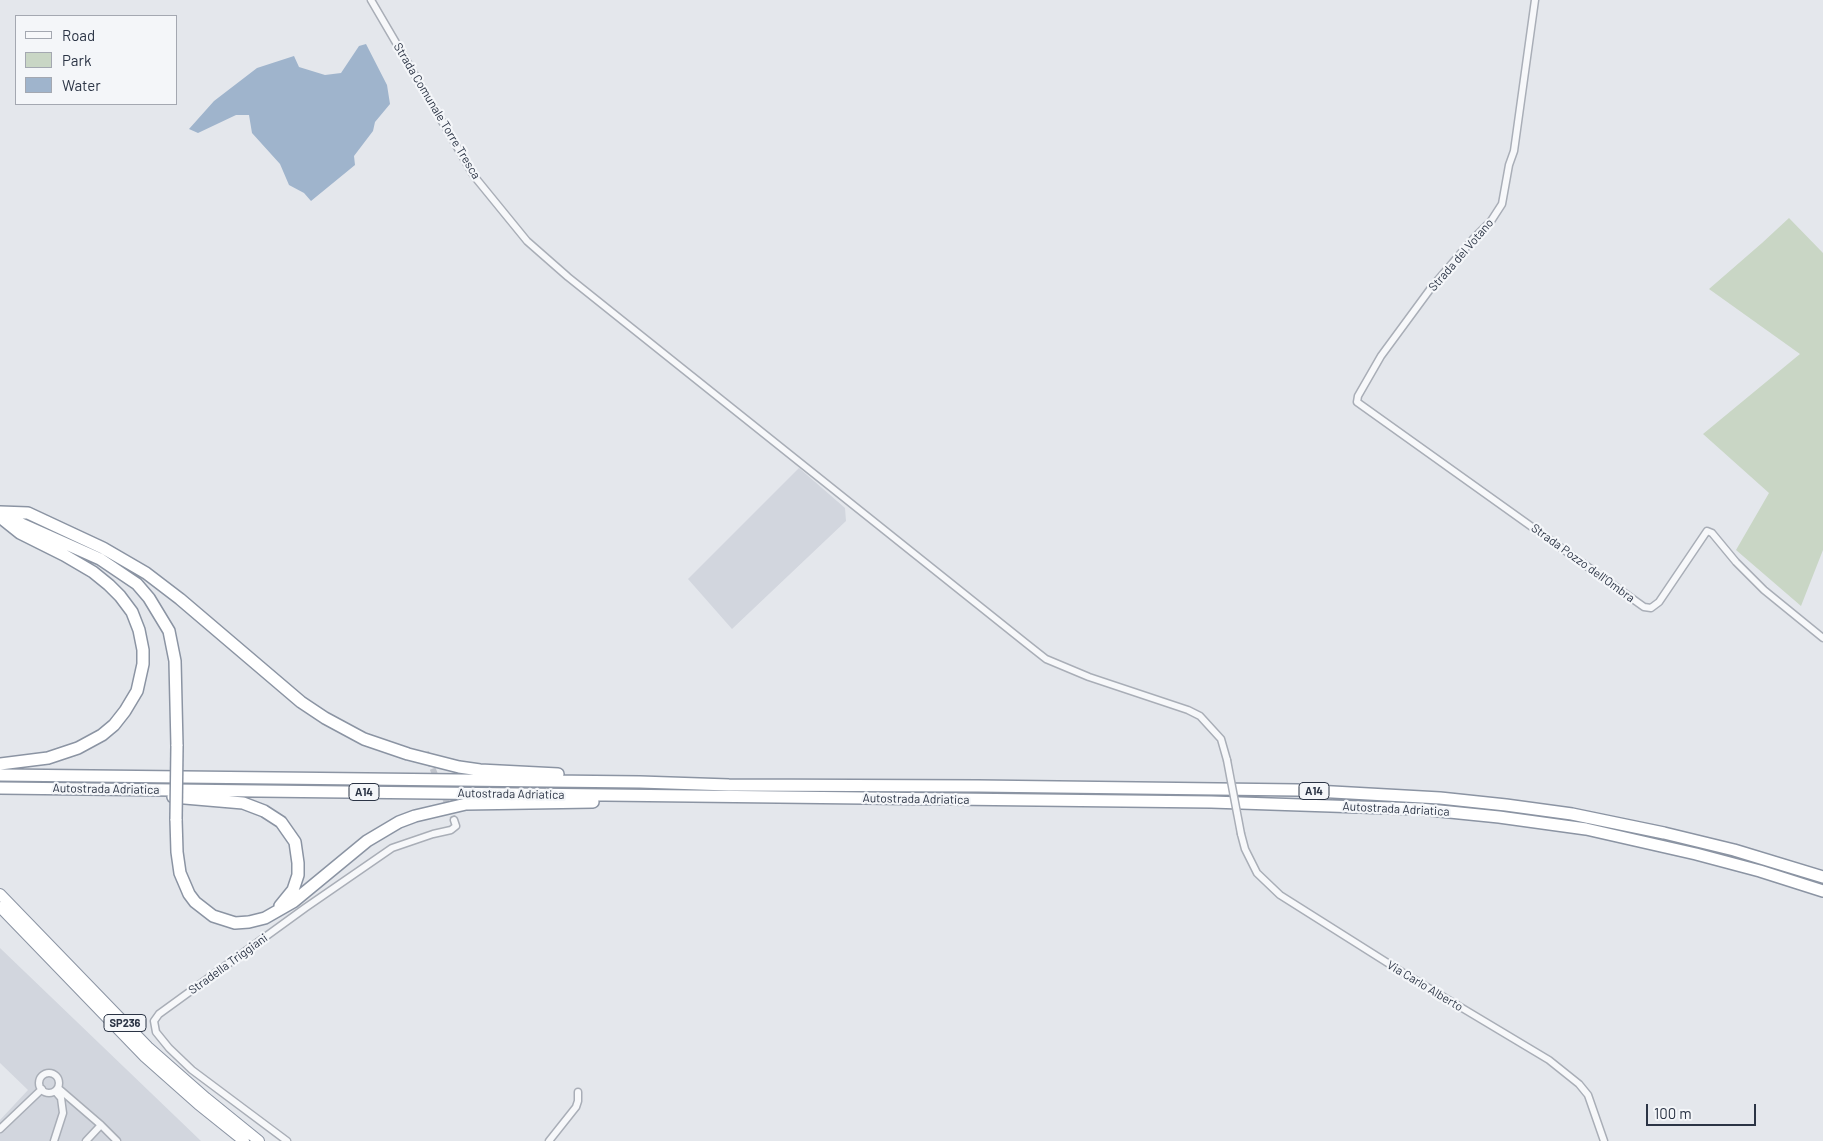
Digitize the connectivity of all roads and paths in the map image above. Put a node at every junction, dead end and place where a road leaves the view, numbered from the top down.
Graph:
1 (371, 0) edge
2 (1535, 0) edge
3 (1357, 402) joint
4 (0, 515) edge
5 (1823, 638) edge
6 (1227, 760) joint
7 (0, 764) edge
8 (0, 775) edge
9 (640, 782) junction
10 (0, 788) edge
11 (57, 788) junction
12 (728, 797) junction
13 (454, 820) dead end
14 (1823, 877) edge
15 (1823, 891) edge
16 (0, 894) edge
17 (0, 907) edge
18 (265, 918) junction
19 (42, 1089) junction
20 (57, 1089) junction
21 (578, 1092) dead end
22 (101, 1126) junction
23 (0, 1129) edge
24 (54, 1141) edge
25 (86, 1141) edge
26 (117, 1141) edge
27 (244, 1141) edge
28 (259, 1141) edge
29 (287, 1141) edge
30 (549, 1141) edge
31 (1604, 1141) edge

1 - 6 street, Strada Comunale Torre Tresca
2 - 3 street, Strada del Votano
3 - 5 street, Strada Pozzo dell'Ombra
4 - 7 highway
4 - 9 highway, A14
4 - 18 highway, A14, bridge
6 - 31 street, Via Carlo Alberto, bridge
8 - 9 highway, Autostrada Adriatica / A14
9 - 14 highway, Autostrada Adriatica / A14
10 - 11 highway, Autostrada Adriatica / A14
11 - 12 highway, Autostrada Adriatica / A14
11 - 18 highway, A14
12 - 15 highway, Autostrada Adriatica / A14
12 - 18 highway, A14
13 - 29 street, Stradella Triggiani
16 - 28 highway, SP236
17 - 27 highway, SP236
19 - 20 street
19 - 20 street
19 - 23 street
20 - 22 street
20 - 24 street
21 - 30 street
22 - 25 street
22 - 26 street

